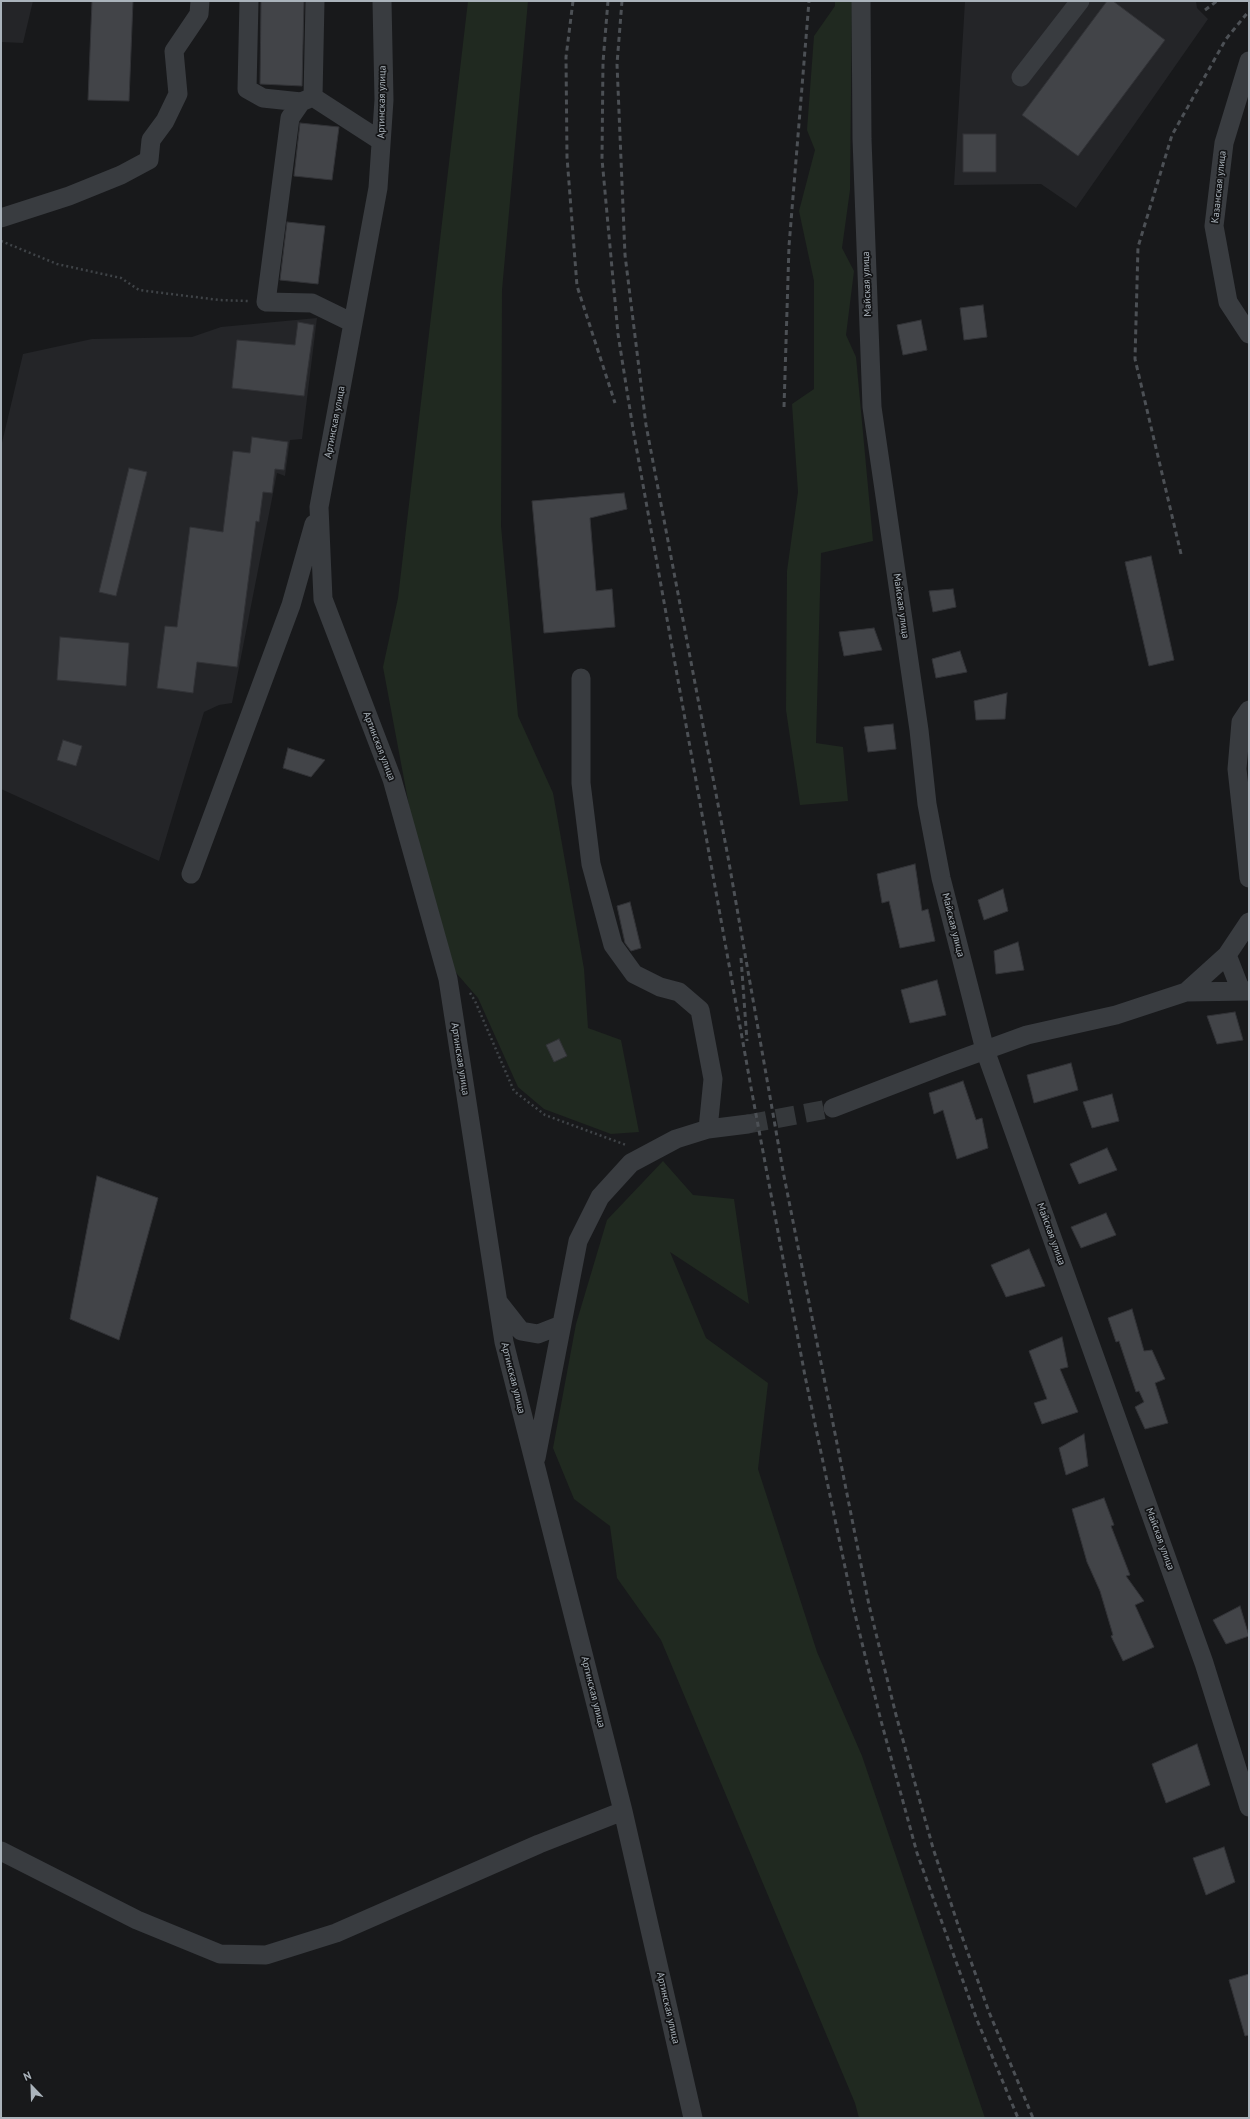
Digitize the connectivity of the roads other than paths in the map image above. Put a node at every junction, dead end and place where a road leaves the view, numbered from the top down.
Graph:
1 (200, 1) edge
2 (249, 1) edge
3 (315, 1) edge
4 (382, 1) edge
5 (861, 1) edge
6 (1080, 1) edge
7 (1249, 61) edge
8 (1022, 77) dead end
9 (307, 100) junction
10 (381, 141) junction
11 (1, 218) edge
12 (353, 323) junction
13 (1249, 334) edge
14 (318, 507) junction
15 (581, 678) dead end
16 (1249, 710) edge
17 (191, 874) dead end
18 (1249, 878) edge
19 (1249, 922) edge
20 (1228, 955) junction
21 (1245, 991) edge
22 (1186, 992) junction
23 (985, 1050) junction
24 (833, 1108) tunnel mouth
25 (748, 1124) tunnel mouth
26 (708, 1129) junction
27 (498, 1302) junction
28 (561, 1325) junction
29 (535, 1463) junction
30 (1249, 1807) edge
31 (624, 1811) junction
32 (1, 1851) edge
33 (693, 2118) edge

1 - 11 street
2 - 9 street
3 - 9 street
4 - 10 street, Артинская улица
5 - 23 street, Майская улица
6 - 8 street
7 - 13 street, Казанская улица
9 - 10 street
9 - 12 street
10 - 12 street, Артинская улица
12 - 14 street, Артинская улица
14 - 17 street
14 - 27 street, Артинская улица
15 - 26 street
16 - 18 street
19 - 20 street
20 - 21 street
20 - 22 street
21 - 22 street
22 - 23 street
23 - 24 street
23 - 30 street, Майская улица
25 - 26 street
26 - 28 street
27 - 28 street
27 - 29 street, Артинская улица
28 - 29 street
29 - 31 street, Артинская улица
31 - 32 street
31 - 33 street, Артинская улица

